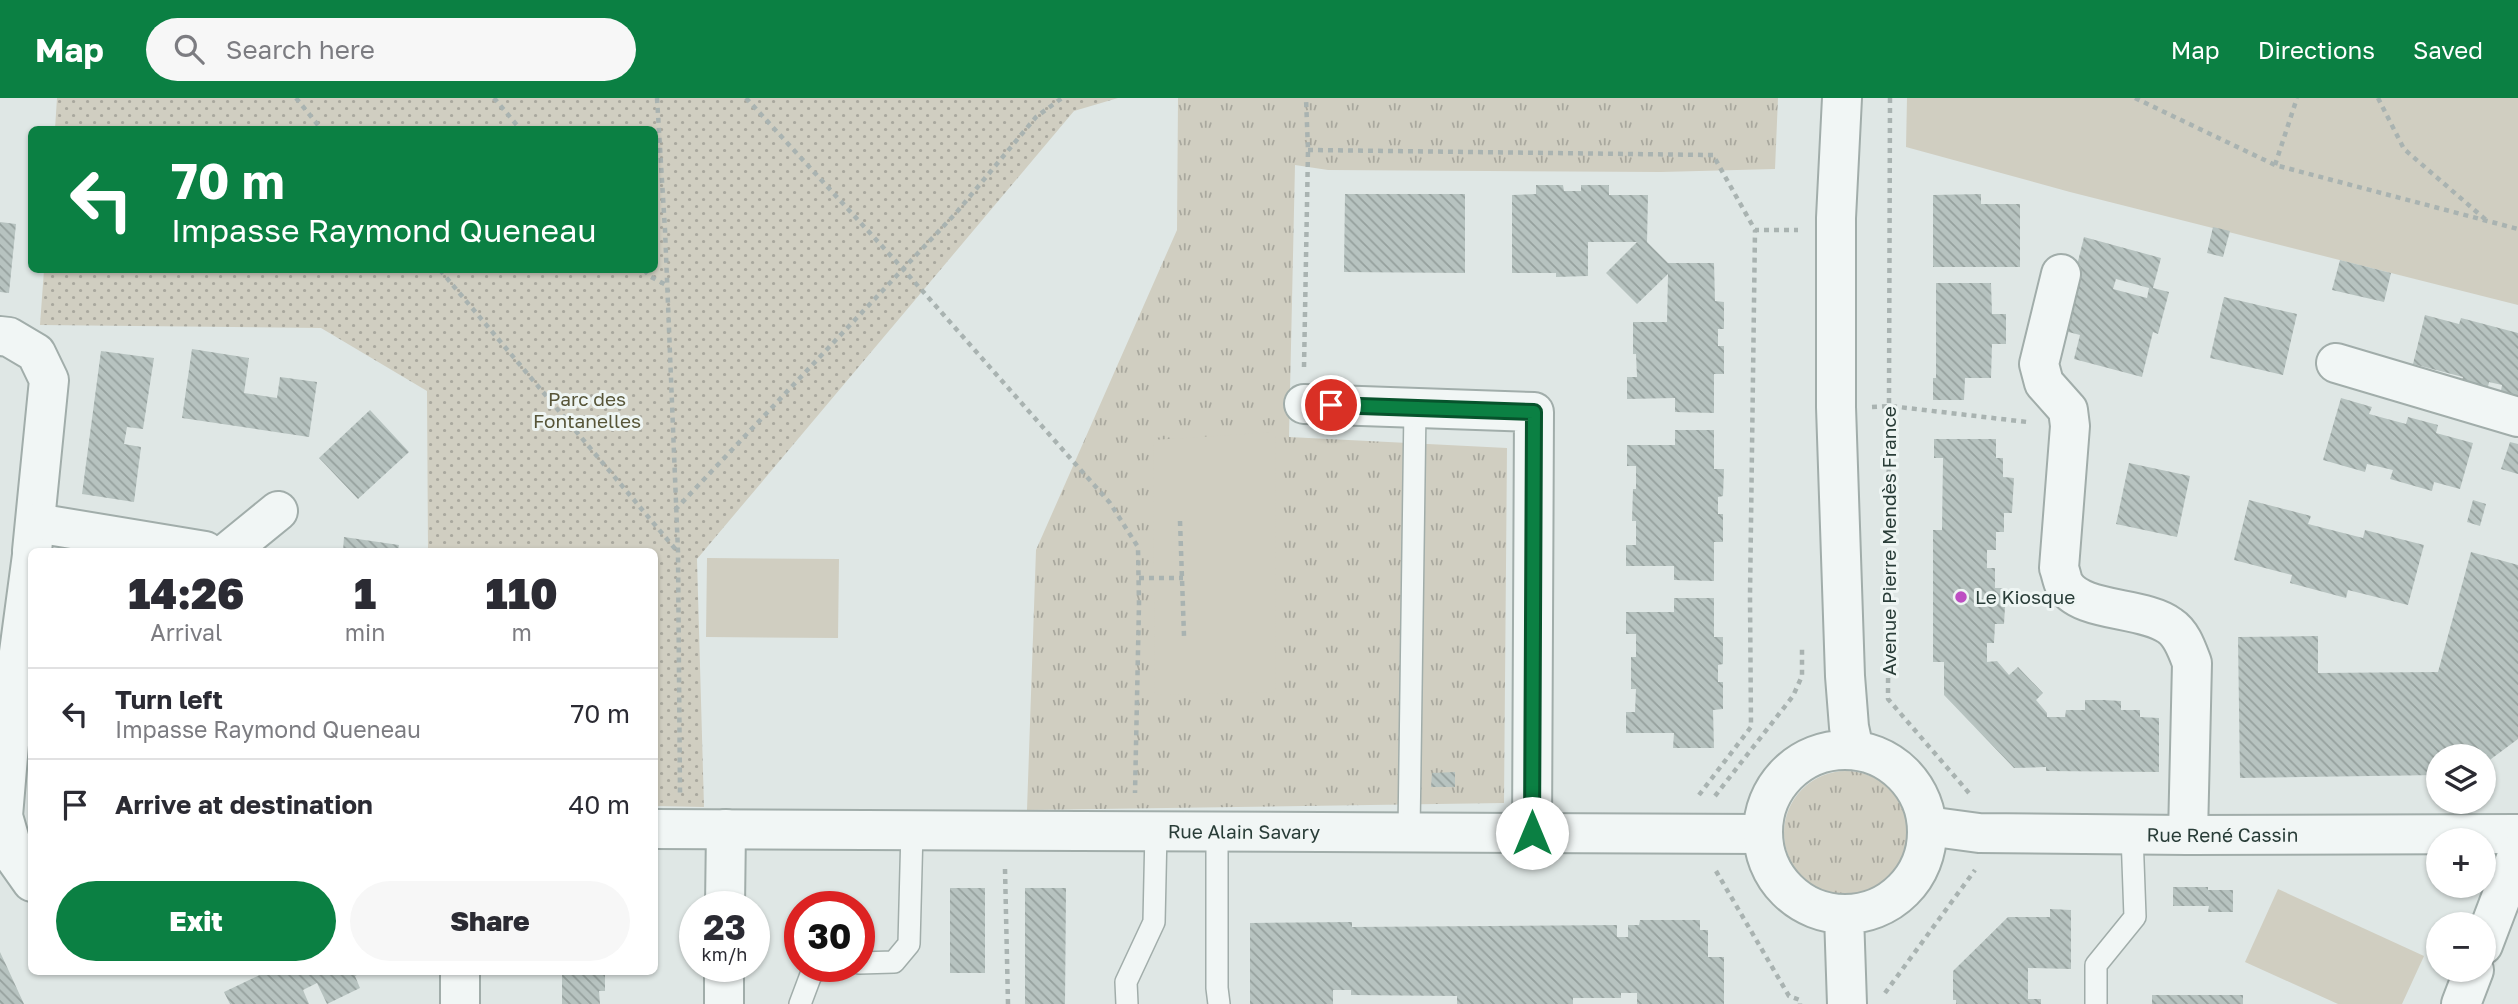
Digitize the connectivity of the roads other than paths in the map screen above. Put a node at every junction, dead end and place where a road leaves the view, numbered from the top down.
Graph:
1 (1842, 98) edge
2 (2061, 274) dead end
3 (0, 336) edge
4 (2336, 363) dead end
5 (1304, 404) road end
6 (1415, 408) junction
7 (2518, 417) edge
8 (278, 511) dead end
9 (33, 543) edge
10 (140, 548) edge
11 (233, 548) edge
12 (28, 580) edge
13 (1854, 750) junction
14 (1927, 826) junction
15 (726, 828) junction
16 (669, 829) edge
17 (912, 830) junction
18 (1145, 831) junction
19 (1217, 831) junction
20 (1409, 832) junction
21 (1532, 833) junction
22 (1762, 834) junction
23 (2132, 834) junction
24 (2518, 834) edge
25 (2188, 835) junction
26 (2518, 853) edge
27 (28, 877) edge
28 (725, 891) edge
29 (2496, 912) edge
30 (1844, 915) junction
31 (875, 963) edge
32 (460, 975) edge
33 (724, 982) edge
34 (808, 982) edge
35 (2469, 982) edge
36 (1864, 1003) edge
37 (460, 1004) edge
38 (724, 1004) edge
39 (800, 1004) edge
40 (1127, 1004) edge
41 (1219, 1004) edge
42 (2096, 1004) edge
43 (2461, 1004) edge

1 - 13 street
2 - 25 street
3 - 9 street
4 - 7 street
5 - 6 street
6 - 20 lane
6 - 21 street
8 - 11 street
9 - 10 street
12 - 27 street
13 - 14 street
13 - 22 street
14 - 23 street, Rue René Cassin
14 - 30 street
15 - 16 street, Rue Alain Savary
15 - 17 street, Rue Alain Savary
15 - 28 street
17 - 18 street, Rue Alain Savary
17 - 31 lane
18 - 19 street, Rue Alain Savary
18 - 40 lane
19 - 20 street, Rue Alain Savary
19 - 41 lane
20 - 21 street, Rue Alain Savary
21 - 22 street, Rue Alain Savary
22 - 30 street
23 - 25 street, Rue René Cassin
23 - 42 lane
24 - 25 street, Rue René Cassin
26 - 29 street
30 - 36 street
32 - 37 street
33 - 38 street
34 - 39 lane
35 - 43 street

